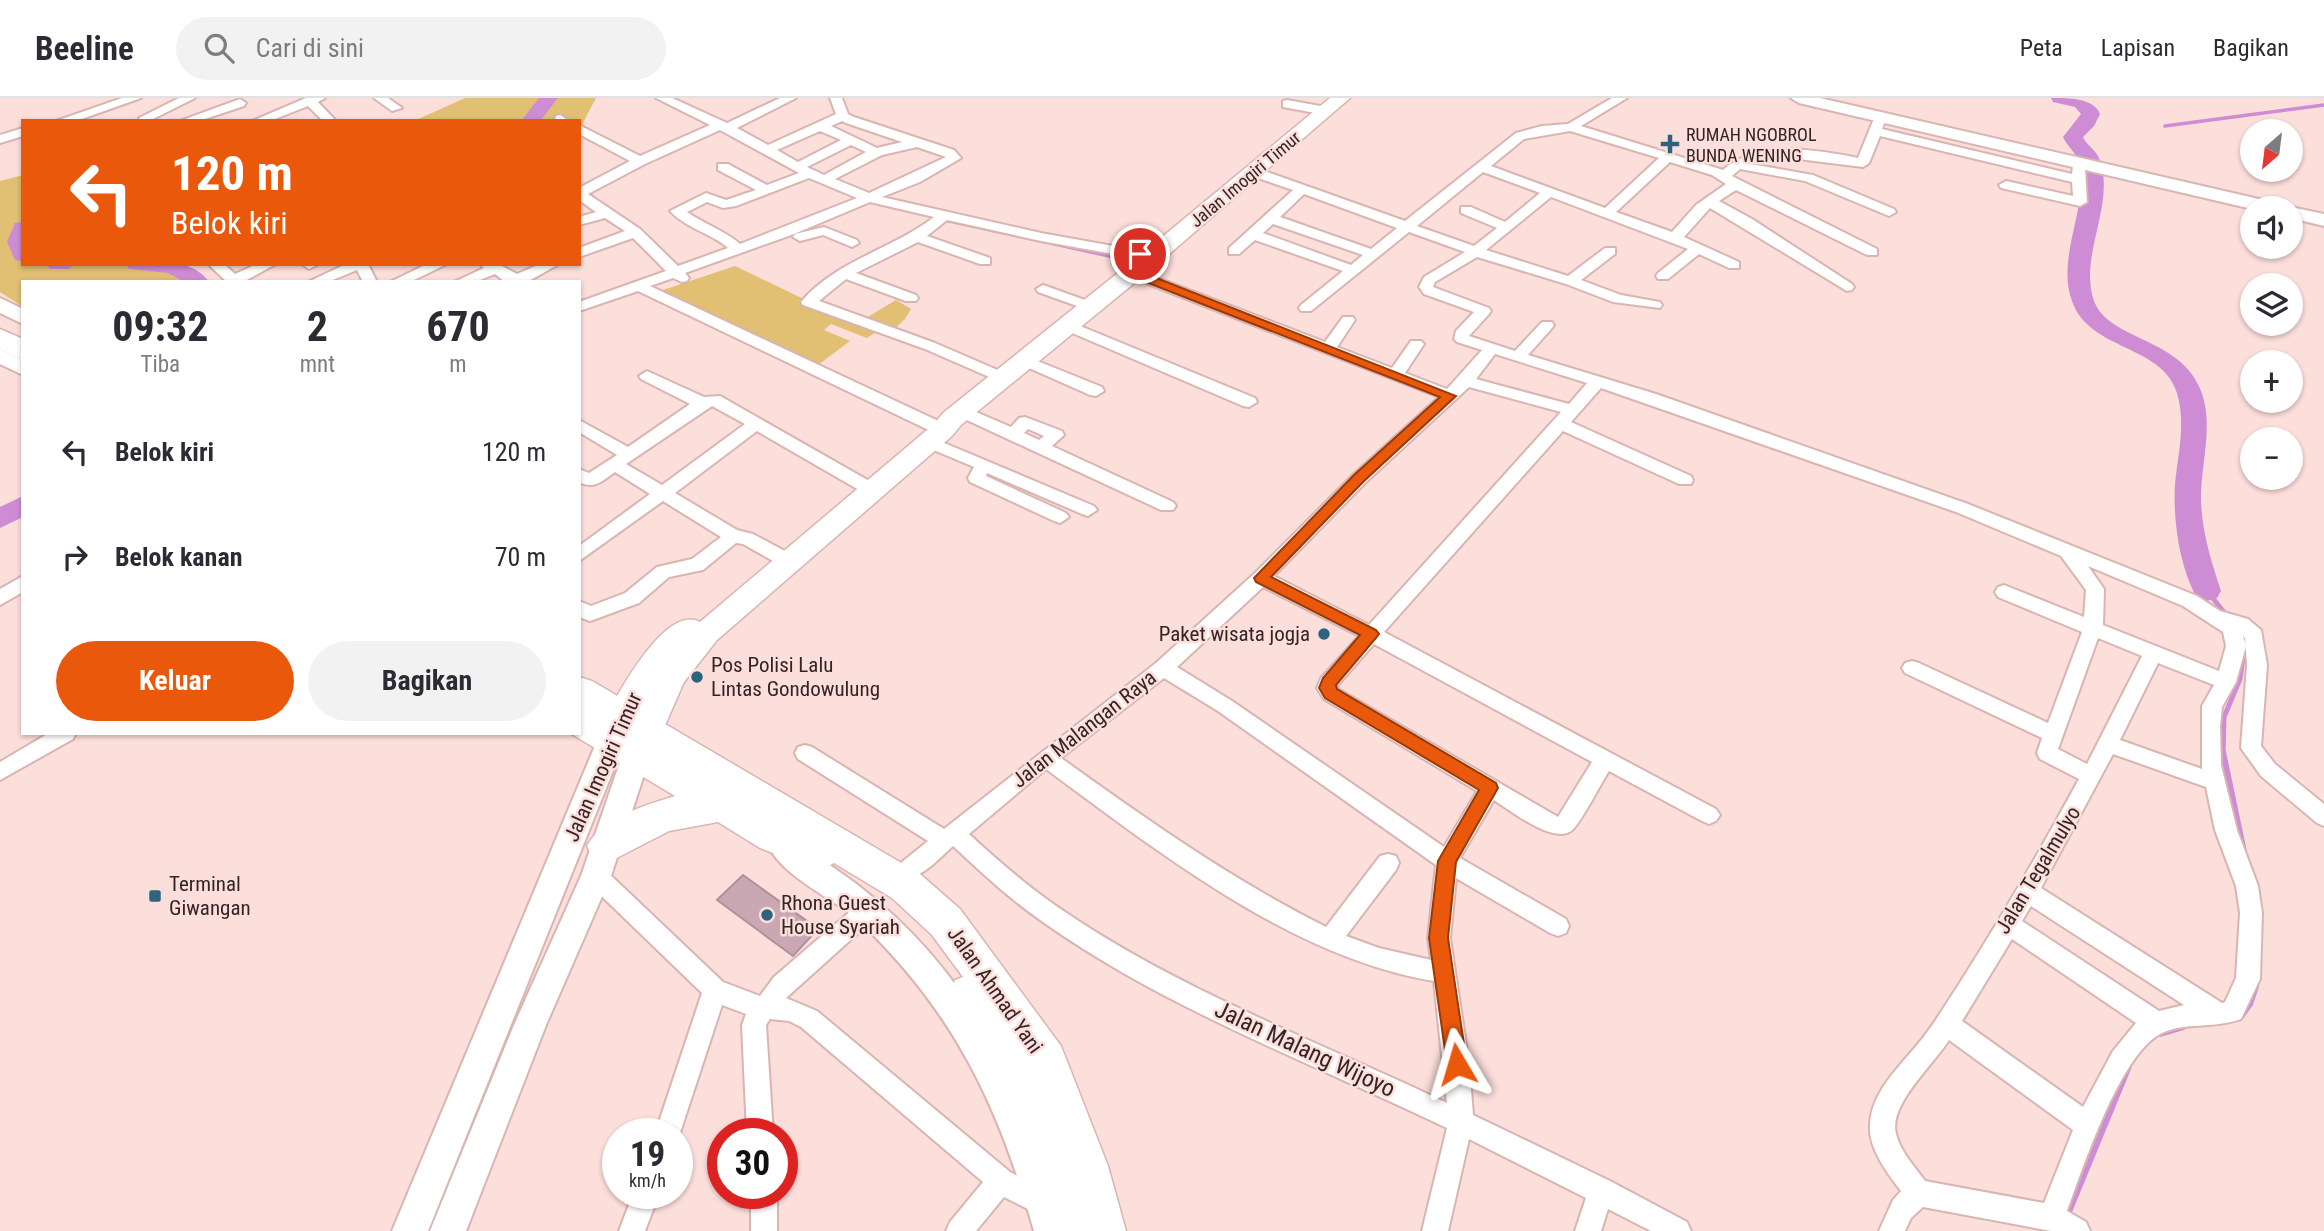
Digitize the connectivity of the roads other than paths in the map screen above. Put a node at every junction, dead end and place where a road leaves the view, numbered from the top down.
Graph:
1 (192, 98) edge
2 (380, 98) edge
3 (662, 98) edge
4 (689, 98) edge
5 (790, 98) edge
6 (836, 98) edge
7 (1621, 98) edge
8 (1798, 98) edge
9 (129, 100) edge
10 (234, 100) edge
11 (315, 100) edge
12 (677, 104) junction
13 (1287, 104) dead end
14 (1334, 104) edge
15 (396, 108) dead end
16 (210, 113) junction
17 (843, 116) junction
18 (68, 119) edge
19 (147, 119) edge
20 (192, 119) edge
21 (256, 119) edge
22 (263, 119) edge
23 (329, 119) edge
24 (1878, 124) junction
25 (820, 125) junction
26 (723, 127) junction
27 (1571, 127) junction
28 (581, 130) edge
29 (21, 133) edge
30 (0, 139) edge
31 (850, 141) junction
32 (921, 143) junction
33 (767, 150) junction
34 (874, 152) junction
35 (1668, 157) junction
36 (640, 161) junction
37 (1737, 165) junction
38 (723, 167) dead end
39 (1482, 167) junction
40 (803, 170) junction
41 (2078, 170) junction
42 (1254, 172) junction
43 (825, 180) junction
44 (1730, 180) junction
45 (2006, 185) dead end
46 (764, 189) junction
47 (1301, 189) junction
48 (1549, 192) junction
49 (581, 193) edge
50 (581, 195) edge
51 (867, 198) junction
52 (2240, 201) edge
53 (1710, 202) junction
54 (1466, 210) dead end
55 (1608, 212) junction
56 (1889, 212) dead end
57 (606, 213) junction
58 (944, 216) junction
59 (2303, 216) edge
60 (1269, 218) junction
61 (581, 220) edge
62 (2324, 220) edge
63 (1410, 226) junction
64 (1508, 228) junction
65 (635, 232) junction
66 (795, 233) junction
67 (1252, 234) junction
68 (917, 237) junction
69 (1675, 238) junction
70 (852, 243) dead end
71 (1698, 248) junction
72 (1234, 251) dead end
73 (1477, 251) junction
74 (1610, 251) dead end
75 (581, 252) edge
76 (1872, 252) dead end
77 (738, 253) junction
78 (1375, 255) junction
79 (985, 261) dead end
80 (1734, 265) dead end
81 (217, 266) edge
82 (265, 266) edge
83 (355, 266) edge
84 (436, 266) edge
85 (548, 266) edge
86 (1141, 266) junction
87 (491, 267) edge
88 (1355, 271) junction
89 (844, 273) junction
90 (680, 275) junction
91 (1663, 276) dead end
92 (233, 280) edge
93 (236, 280) edge
94 (318, 280) edge
95 (405, 280) edge
96 (465, 280) edge
97 (514, 280) edge
98 (518, 280) edge
99 (1571, 281) junction
100 (1847, 286) dead end
101 (644, 288) junction
102 (1042, 289) dead end
103 (911, 298) dead end
104 (0, 304) edge
105 (1655, 304) dead end
106 (581, 306) edge
107 (1091, 307) junction
108 (1306, 309) dead end
109 (581, 313) edge
110 (21, 317) edge
111 (0, 319) edge
112 (1348, 320) dead end
113 (1547, 325) dead end
114 (1068, 326) junction
115 (21, 331) edge
116 (0, 337) edge
117 (1416, 344) dead end
118 (1492, 348) junction
119 (1328, 349) junction
120 (21, 351) edge
121 (0, 355) edge
122 (1520, 356) junction
123 (1025, 361) junction
124 (21, 368) edge
125 (646, 376) dead end
126 (1395, 376) junction
127 (1003, 378) junction
128 (1466, 381) junction
129 (1598, 381) junction
130 (1096, 391) dead end
131 (1450, 396) junction
132 (1249, 402) dead end
133 (702, 403) junction
134 (1566, 416) junction
135 (756, 424) junction
136 (945, 426) junction
137 (581, 427) edge
138 (621, 459) junction
139 (984, 465) junction
140 (1685, 480) dead end
141 (583, 481) edge
142 (867, 487) junction
143 (661, 495) junction
144 (1167, 506) dead end
145 (1088, 510) dead end
146 (1060, 517) dead end
147 (733, 536) junction
148 (2067, 553) junction
149 (581, 554) edge
150 (782, 557) junction
151 (1261, 578) junction
152 (21, 584) edge
153 (2004, 592) dead end
154 (0, 598) edge
155 (581, 609) edge
156 (2226, 620) junction
157 (2093, 627) junction
158 (1371, 634) junction
159 (2153, 653) junction
160 (1163, 668) junction
161 (1912, 668) dead end
162 (2226, 682) junction
163 (581, 693) edge
164 (581, 722) edge
165 (63, 735) edge
166 (2054, 735) junction
167 (628, 736) junction
168 (2109, 744) junction
169 (806, 753) dead end
170 (1046, 758) junction
171 (1604, 761) junction
172 (0, 772) edge
173 (2092, 776) junction
174 (2215, 782) junction
175 (1490, 788) junction
176 (723, 792) junction
177 (1709, 815) dead end
178 (2324, 817) edge
179 (774, 836) junction
180 (949, 837) junction
181 (601, 861) junction
182 (1447, 861) junction
183 (1388, 863) dead end
184 (910, 869) junction
185 (2026, 891) junction
186 (868, 910) junction
187 (2007, 923) junction
188 (1558, 926) dead end
189 (1329, 941) junction
190 (1442, 972) junction
191 (715, 990) junction
192 (764, 1007) junction
193 (2220, 1015) junction
194 (2156, 1023) junction
195 (1946, 1024) junction
196 (673, 1118) edge
197 (759, 1118) edge
198 (1461, 1122) junction
199 (2088, 1125) junction
200 (1001, 1181) junction
201 (1601, 1189) junction
202 (1918, 1193) junction
203 (640, 1209) edge
204 (764, 1209) edge
205 (1055, 1222) edge
206 (2066, 1225) edge
207 (454, 1227) edge
208 (410, 1231) edge
209 (632, 1231) edge
210 (764, 1231) edge
211 (959, 1231) edge
212 (1102, 1231) edge
213 (1122, 1231) edge
214 (1435, 1231) edge
215 (1588, 1231) edge
216 (1678, 1231) edge
217 (1892, 1231) edge

1 - 16 street
1 - 19 street
2 - 15 street
3 - 12 street
4 - 12 street
5 - 26 street
6 - 17 street
7 - 27 street
8 - 24 street
9 - 18 street
9 - 19 street
10 - 16 street
10 - 21 street
11 - 22 street
11 - 23 street
12 - 26 street
13 - 14 street
14 - 42 main road, Jalan Imogiri Timur
16 - 20 street
17 - 25 street
17 - 32 street
24 - 37 street
24 - 41 street
25 - 31 street
25 - 33 street
26 - 33 street
26 - 36 street
27 - 35 street
27 - 39 street
28 - 36 street
29 - 30 street
31 - 34 street
31 - 40 street
32 - 34 street
32 - 51 street
33 - 40 street
34 - 43 street
35 - 44 street
35 - 55 street
36 - 49 street
37 - 44 street
37 - 56 street
38 - 46 street
39 - 48 street
39 - 63 street
40 - 43 street
40 - 46 street
41 - 45 street
41 - 52 street
42 - 47 street
42 - 86 main road, Jalan Imogiri Timur
43 - 51 street
44 - 53 street
44 - 76 street
46 - 77 street
47 - 60 street
47 - 63 street
48 - 55 street
48 - 64 street
50 - 57 street
51 - 58 street
51 - 66 street
53 - 69 street
53 - 100 street
54 - 64 street
55 - 69 street
57 - 61 street
57 - 65 street
58 - 68 street
58 - 86 street
59 - 62 street
60 - 67 street
60 - 78 street
63 - 73 street
63 - 78 street
64 - 73 street
65 - 75 street
65 - 90 street
66 - 70 street
66 - 77 street
67 - 72 street
67 - 88 street
68 - 79 street
68 - 89 street
69 - 71 street
71 - 80 street
71 - 91 street
73 - 99 street
73 - 118 street
74 - 99 street
77 - 90 street
78 - 88 street
81 - 92 street
82 - 93 street
83 - 94 street
84 - 95 street
85 - 98 street
86 - 107 main road, Jalan Imogiri Timur
86 - 119 street
87 - 96 street
87 - 97 street
88 - 108 street
89 - 103 street
89 - 127 street
90 - 101 street
99 - 105 street
101 - 106 street
101 - 109 street
101 - 136 street
102 - 107 street
104 - 110 street
107 - 114 main road, Jalan Imogiri Timur
111 - 115 highway
112 - 119 street
113 - 122 street
114 - 123 main road, Jalan Imogiri Timur
114 - 132 street
116 - 120 highway
117 - 126 street
118 - 122 street
118 - 128 street, Jalan Malangan Raya
119 - 126 street
121 - 124 street
122 - 129 street
123 - 127 main road, Jalan Imogiri Timur
123 - 130 street
125 - 133 street
126 - 131 street
127 - 136 main road, Jalan Imogiri Timur
128 - 131 street, Jalan Malangan Raya
128 - 134 street
129 - 134 street
129 - 148 street
131 - 151 street, Jalan Malangan Raya
133 - 135 street
133 - 138 street
134 - 140 street
134 - 158 street
135 - 142 street
135 - 143 street
136 - 139 street
136 - 142 main road, Jalan Imogiri Timur
136 - 144 street
137 - 138 street
138 - 141 street
138 - 143 street
139 - 145 street
139 - 146 street
142 - 150 main road, Jalan Imogiri Timur
143 - 147 street
143 - 149 street
147 - 150 street
147 - 155 street
148 - 156 street
148 - 157 street
150 - 167 main road, Jalan Imogiri Timur
151 - 158 street
151 - 160 street, Jalan Malangan Raya
152 - 154 street
153 - 157 street
156 - 162 street
156 - 178 street
157 - 159 street
157 - 166 street
158 - 171 street
158 - 175 street
159 - 162 street
159 - 168 street, Jalan Tegalmulyo
160 - 170 street, Jalan Malangan Raya
160 - 182 street
161 - 166 street
162 - 174 street
163 - 167 highway, Jalan Ahmad Yani
164 - 167 highway, Jalan Ahmad Yani
165 - 172 street
166 - 173 street
167 - 176 highway, Jalan Ahmad Yani
167 - 181 street, Jalan Imogiri Timur
167 - 208 street, Jalan Imogiri Timur
168 - 173 street, Jalan Tegalmulyo
168 - 174 street
169 - 180 street, Jalan Malang Wijoyo
170 - 180 street, Jalan Malangan Raya
170 - 189 street
171 - 175 street
171 - 177 street
173 - 185 street, Jalan Tegalmulyo
174 - 193 street
175 - 182 street
176 - 179 highway, Jalan Ahmad Yani
176 - 181 highway
176 - 184 street
176 - 212 highway, Jalan Ahmad Yani
179 - 186 street
179 - 205 highway, Jalan Ahmad Yani
180 - 184 street, Jalan Malangan Raya
180 - 198 street, Jalan Malang Wijoyo
181 - 191 street
181 - 207 street, Jalan Imogiri Timur
182 - 188 street
182 - 190 street
183 - 189 street
184 - 213 street
185 - 187 street, Jalan Tegalmulyo
185 - 193 street
186 - 192 street
186 - 205 street
187 - 194 street
187 - 195 street, Jalan Tegalmulyo
189 - 190 street
190 - 198 street
191 - 192 street
191 - 196 street
192 - 197 street
192 - 200 street
193 - 194 street
194 - 199 street
195 - 199 street
195 - 202 street, Jalan Tegalmulyo
198 - 201 street, Jalan Malang Wijoyo
198 - 214 street
199 - 206 street
200 - 205 street
200 - 211 street
201 - 215 street
201 - 216 street, Jalan Malang Wijoyo
202 - 206 street
202 - 217 street
203 - 209 street
204 - 210 street

